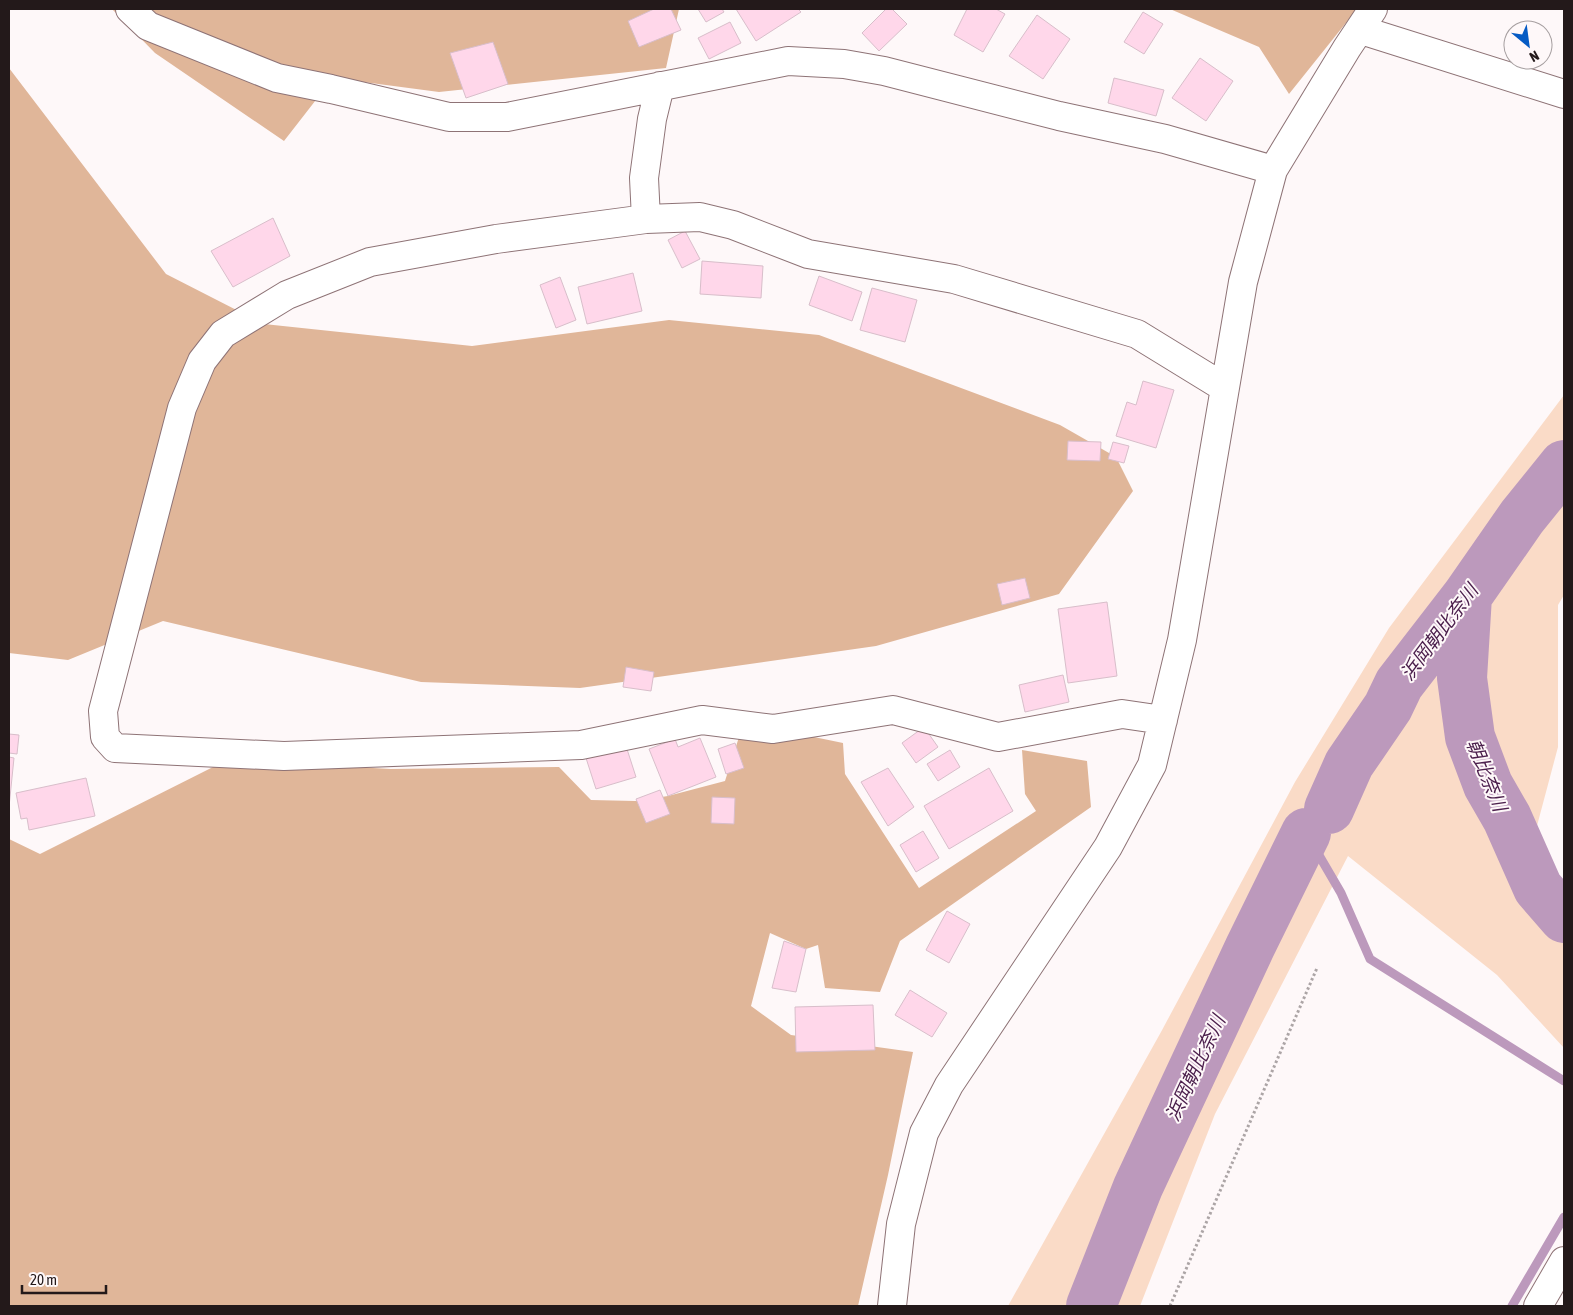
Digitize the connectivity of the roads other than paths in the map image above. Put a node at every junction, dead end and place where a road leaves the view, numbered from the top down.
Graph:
1 (130, 9) edge
2 (1367, 19) edge
3 (660, 86) junction
4 (1564, 94) edge
5 (1273, 170) junction
6 (646, 219) junction
7 (1225, 388) junction
8 (1163, 720) junction
9 (1564, 1261) edge
10 (892, 1306) edge
11 (1538, 1306) edge

1 - 3 street
2 - 4 street
2 - 5 street
3 - 5 street
3 - 6 street
5 - 7 street
6 - 7 street
6 - 8 street
7 - 8 street
8 - 10 street
9 - 11 street

